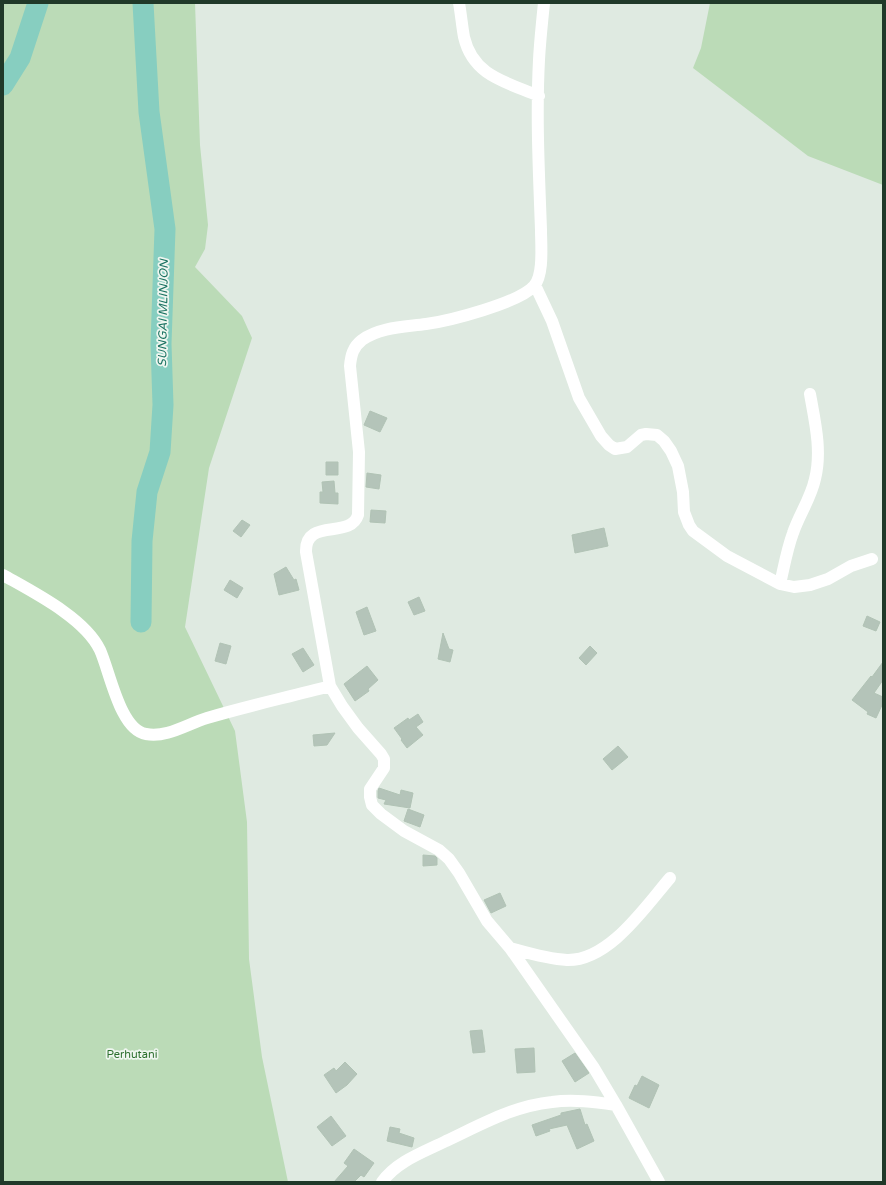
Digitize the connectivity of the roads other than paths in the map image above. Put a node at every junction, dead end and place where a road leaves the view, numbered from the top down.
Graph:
1 (460, 3) edge
2 (544, 3) edge
3 (539, 96) junction
4 (535, 285) junction
5 (810, 394) dead end
6 (872, 559) dead end
7 (3, 576) edge
8 (780, 584) junction
9 (330, 686) junction
10 (670, 878) dead end
11 (510, 948) junction
12 (616, 1105) junction
13 (382, 1182) edge
14 (659, 1182) edge

1 - 3 street
2 - 3 street
3 - 4 street
4 - 8 street
4 - 9 street
5 - 8 street
6 - 8 street
7 - 9 street
9 - 11 street
10 - 11 street
11 - 12 street
12 - 13 street
12 - 14 street

